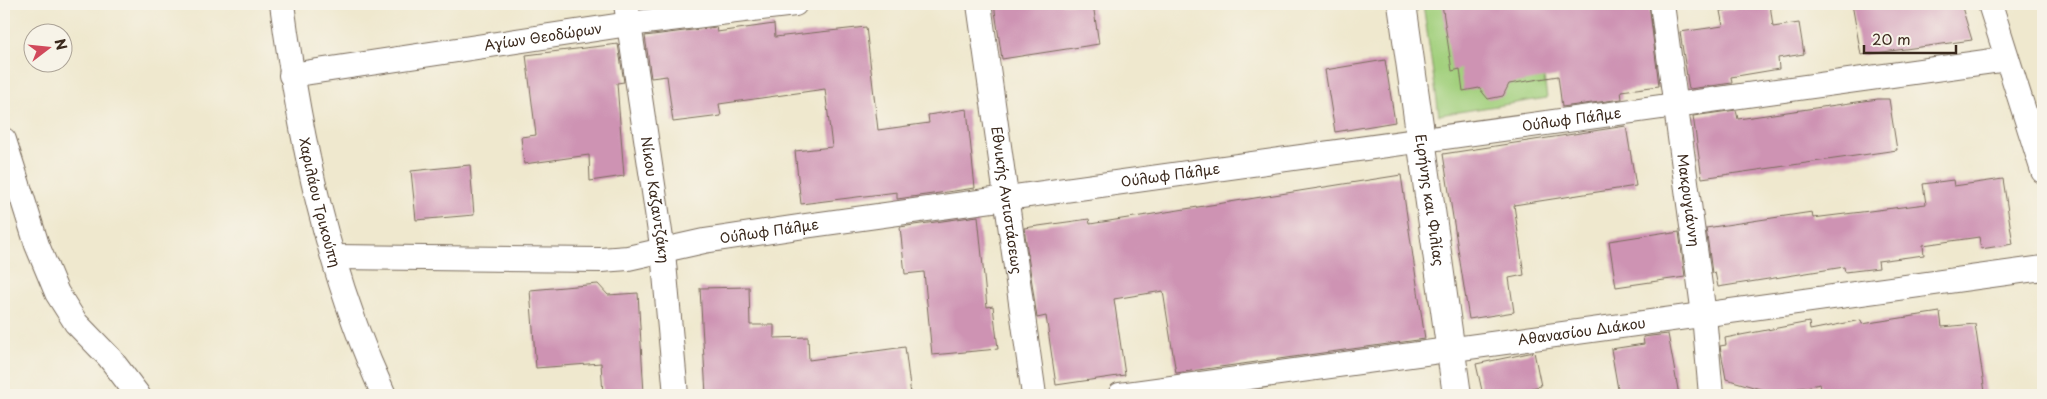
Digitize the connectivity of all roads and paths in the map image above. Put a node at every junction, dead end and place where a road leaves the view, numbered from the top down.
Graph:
1 (282, 4) edge
2 (795, 4) edge
3 (979, 4) edge
4 (1402, 4) edge
5 (1662, 4) edge
6 (1990, 4) edge
7 (628, 14) edge
8 (2007, 59) junction
9 (292, 75) junction
10 (1677, 105) junction
11 (1421, 139) junction
12 (4, 140) edge
13 (2043, 171) edge
14 (1006, 198) junction
15 (663, 252) junction
16 (333, 257) junction
17 (2043, 268) edge
18 (1704, 315) junction
19 (1451, 348) junction
20 (138, 395) edge
21 (384, 395) edge
22 (676, 395) edge
23 (1034, 395) edge
24 (1120, 395) edge
25 (1457, 395) edge
26 (1712, 395) edge

1 - 9 street, Χαριλάου Τρικούπη
2 - 7 street, Αγίων Θεοδώρων
3 - 14 street, Εθνικής Αντιστάσεως
4 - 11 street, Ειρήνης και Φιλίας
5 - 10 street, Μακρυγιάννη
6 - 8 street
7 - 9 street, Αγίων Θεοδώρων
7 - 15 street, Νίκου Καζαντζάκη
8 - 10 street, Ούλωφ Πάλμε
8 - 13 street
9 - 16 street, Χαριλάου Τρικούπη
10 - 11 street, Ούλωφ Πάλμε
10 - 18 street, Μακρυγιάννη
11 - 14 street, Ούλωφ Πάλμε
11 - 19 street, Ειρήνης και Φιλίας
12 - 20 street
14 - 15 street, Ούλωφ Πάλμε
14 - 23 street, Εθνικής Αντιστάσεως
15 - 16 street, Ούλωφ Πάλμε
15 - 22 street, Νίκου Καζαντζάκη
16 - 21 street, Χαριλάου Τρικούπη
17 - 18 street, Αθανασίου Διάκου
18 - 19 street, Αθανασίου Διάκου
18 - 26 street, Μακρυγιάννη
19 - 24 street, Αθανασίου Διάκου
19 - 25 street, Ειρήνης και Φιλίας

